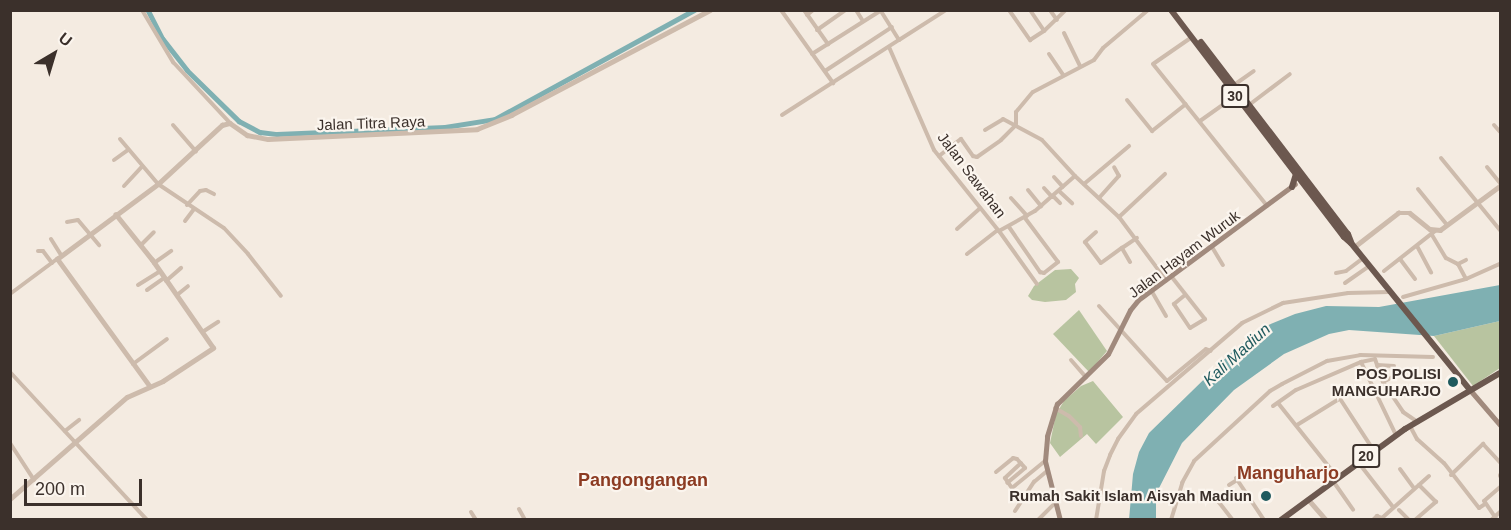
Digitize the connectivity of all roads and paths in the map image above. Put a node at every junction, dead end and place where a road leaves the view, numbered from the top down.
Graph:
1 (142, 10) edge
2 (710, 10) edge
3 (781, 10) edge
4 (813, 10) edge
5 (846, 10) edge
6 (856, 10) edge
7 (880, 10) edge
8 (946, 10) edge
9 (1009, 10) edge
10 (1030, 10) edge
11 (1050, 10) edge
12 (1066, 10) edge
13 (1148, 10) edge
14 (1171, 10) edge
15 (1177, 10) edge
16 (805, 13) edge
17 (1057, 20) junction
18 (863, 21) junction
19 (892, 27) junction
20 (817, 30) junction
21 (1044, 31) junction
22 (1064, 33) dead end
23 (1192, 37) junction
24 (900, 40) junction
25 (828, 44) junction
26 (889, 47) junction
27 (812, 54) junction
28 (1049, 54) dead end
29 (1080, 66) junction
30 (825, 71) junction
31 (1254, 71) dead end
32 (1290, 74) dead end
33 (1063, 75) junction
34 (833, 83) junction
35 (1234, 86) junction
36 (1235, 96) junction
37 (1127, 100) dead end
38 (1186, 104) junction
39 (1248, 105) junction
40 (782, 115) dead end
41 (1200, 121) junction
42 (230, 123) junction
43 (173, 125) dead end
44 (1016, 125) junction
45 (1494, 125) dead end
46 (985, 130) dead end
47 (1500, 132) edge
48 (120, 139) dead end
49 (1129, 146) dead end
50 (128, 150) junction
51 (196, 151) junction
52 (939, 156) junction
53 (1441, 158) dead end
54 (114, 160) dead end
55 (142, 167) junction
56 (1114, 167) dead end
57 (1487, 167) dead end
58 (1165, 174) dead end
59 (1296, 174) junction
60 (1075, 176) junction
61 (1054, 177) dead end
62 (1302, 178) junction
63 (158, 184) junction
64 (1084, 184) junction
65 (1500, 184) edge
66 (124, 186) dead end
67 (1292, 187) junction
68 (1044, 188) dead end
69 (1061, 189) junction
70 (1418, 189) dead end
71 (1028, 190) dead end
72 (214, 194) dead end
73 (1053, 197) junction
74 (1011, 198) dead end
75 (1099, 198) junction
76 (1479, 202) junction
77 (1060, 203) dead end
78 (1072, 203) dead end
79 (187, 205) junction
80 (1041, 206) junction
81 (1267, 207) junction
82 (980, 208) junction
83 (194, 209) junction
84 (116, 216) junction
85 (1026, 217) junction
86 (1119, 217) junction
87 (185, 221) dead end
88 (67, 222) dead end
89 (1447, 226) junction
90 (1009, 227) junction
91 (957, 229) dead end
92 (1500, 230) edge
93 (998, 231) junction
94 (154, 232) dead end
95 (1096, 232) dead end
96 (1433, 233) junction
97 (89, 235) junction
98 (1137, 238) junction
99 (51, 239) dead end
100 (99, 245) dead end
101 (141, 245) junction
102 (1353, 245) junction
103 (1417, 246) junction
104 (1212, 247) junction
105 (1122, 248) junction
106 (38, 251) dead end
107 (171, 251) dead end
108 (967, 254) dead end
109 (59, 257) junction
110 (1363, 258) junction
111 (1400, 259) junction
112 (1466, 260) dead end
113 (1130, 262) dead end
114 (52, 263) junction
115 (154, 263) junction
116 (1458, 264) junction
117 (1500, 264) edge
118 (1223, 265) dead end
119 (1369, 266) junction
120 (181, 268) dead end
121 (160, 271) junction
122 (1384, 271) dead end
123 (1431, 272) dead end
124 (1336, 273) dead end
125 (1168, 278) junction
126 (1415, 279) dead end
127 (1466, 279) junction
128 (165, 280) junction
129 (1345, 283) dead end
130 (1037, 284) dead end
131 (138, 285) dead end
132 (188, 286) dead end
133 (147, 290) dead end
134 (1151, 290) junction
135 (10, 294) edge
136 (1391, 294) junction
137 (177, 295) junction
138 (281, 296) dead end
139 (1184, 296) junction
140 (1403, 297) dead end
141 (1099, 306) dead end
142 (1166, 316) dead end
143 (218, 322) dead end
144 (1121, 331) junction
145 (204, 332) junction
146 (167, 339) dead end
147 (1211, 351) junction
148 (1375, 357) junction
149 (1433, 357) dead end
150 (1071, 360) dead end
151 (1361, 362) junction
152 (134, 364) junction
153 (1376, 365) junction
154 (1394, 366) dead end
155 (10, 372) edge
156 (1402, 372) dead end
157 (1500, 373) edge
158 (1086, 377) junction
159 (1383, 382) junction
160 (150, 387) junction
161 (1333, 388) dead end
162 (1469, 389) junction
163 (1339, 399) junction
164 (1278, 403) junction
165 (1274, 406) dead end
166 (1054, 408) junction
167 (79, 420) dead end
168 (1418, 422) junction
169 (1297, 425) junction
170 (1500, 425) edge
171 (1410, 426) junction
172 (65, 431) junction
173 (1397, 435) junction
174 (1080, 436) dead end
175 (76, 442) junction
176 (10, 443) edge
177 (1374, 451) junction
178 (1045, 461) junction
179 (1358, 462) junction
180 (1500, 462) edge
181 (1021, 463) junction
182 (1024, 468) junction
183 (1400, 469) dead end
184 (1012, 470) junction
185 (1047, 471) junction
186 (996, 472) dead end
187 (1030, 473) junction
188 (1016, 475) junction
189 (1451, 475) junction
190 (1429, 476) dead end
191 (1335, 478) junction
192 (34, 480) junction
193 (1021, 481) junction
194 (1007, 483) junction
195 (1229, 484) dead end
196 (1419, 485) junction
197 (1500, 487) edge
198 (1414, 488) junction
199 (1214, 496) dead end
200 (11, 498) edge
201 (1308, 499) junction
202 (1056, 502) junction
203 (1485, 504) junction
204 (1393, 507) junction
205 (519, 509) dead end
206 (1353, 510) dead end
207 (1399, 510) dead end
208 (1015, 511) dead end
209 (471, 512) dead end
210 (1500, 512) edge
211 (1494, 518) edge
212 (147, 519) edge
213 (476, 519) edge
214 (525, 519) edge
215 (1038, 519) edge
216 (1060, 519) edge
217 (1096, 519) edge
218 (1171, 519) edge
219 (1233, 519) edge
220 (1264, 519) edge
221 (1281, 519) edge
222 (1326, 519) edge
223 (1373, 519) edge
224 (1383, 519) edge
225 (1409, 519) edge
226 (1415, 519) edge

1 - 42 street
2 - 42 street, Jalan Titra Raya
3 - 27 street
4 - 16 street
5 - 20 street
6 - 18 street
7 - 18 street
7 - 19 street
8 - 24 street
9 - 21 street
10 - 21 street
11 - 17 street
12 - 17 street
13 - 29 street
14 - 23 highway, 30
15 - 35 highway, 30
16 - 20 street
17 - 21 street
18 - 25 street
19 - 24 street
19 - 30 street
20 - 25 street
22 - 29 street
23 - 36 highway, 30
23 - 38 street
24 - 26 street
25 - 27 street
26 - 34 street
26 - 52 street, Jalan Sawahan
27 - 30 street
28 - 33 street
29 - 33 street
30 - 34 street
31 - 35 street
32 - 39 street
33 - 44 street
34 - 40 street
35 - 39 highway, 30
36 - 41 street
36 - 59 highway, 30
37 - 38 street
38 - 41 street
39 - 62 highway, 30
41 - 81 street
42 - 51 street
43 - 51 street
44 - 46 street
44 - 52 street
44 - 60 street
45 - 47 street
48 - 50 street
49 - 64 street
50 - 54 street
50 - 55 street
51 - 63 street
52 - 82 street, Jalan Sawahan
53 - 76 street
55 - 63 street
55 - 66 street
56 - 75 street
57 - 65 street
58 - 86 street
59 - 62 highway, 30
59 - 67 highway
60 - 64 street
60 - 69 street, Jalan Sawahan
61 - 69 street
62 - 67 main road, Jalan Hayam Wuruk
62 - 102 highway, 30
63 - 79 street
63 - 84 street
64 - 75 street
65 - 76 street
67 - 81 main road, Jalan Hayam Wuruk
68 - 73 street
69 - 73 street, Jalan Sawahan
69 - 78 street
70 - 89 street
71 - 80 street
72 - 79 street
73 - 77 street
73 - 80 street, Jalan Sawahan
74 - 85 street
75 - 86 street
76 - 89 street
76 - 92 street
79 - 83 street
80 - 85 street, Jalan Sawahan
81 - 104 main road, Jalan Hayam Wuruk
82 - 91 street
82 - 93 street, Jalan Sawahan
83 - 87 street
83 - 138 street
84 - 97 street
84 - 101 street
85 - 90 street, Jalan Sawahan
85 - 90 street
86 - 98 street
88 - 97 street
89 - 96 street
90 - 93 street, Jalan Sawahan
93 - 108 street
93 - 130 street
94 - 101 street
95 - 105 street
96 - 102 street
96 - 103 street
96 - 116 street
97 - 100 street
97 - 109 street
98 - 105 street
98 - 125 street
99 - 109 street
101 - 115 street
102 - 110 highway, 30
103 - 111 street
103 - 123 street
104 - 118 street
104 - 125 main road, Jalan Hayam Wuruk
105 - 113 street
106 - 114 street
107 - 115 street
109 - 114 street
109 - 152 street
110 - 119 highway, 30
110 - 124 street
111 - 122 street
111 - 126 street
112 - 116 street
114 - 135 street
115 - 121 street
116 - 127 street
117 - 127 street
119 - 129 street
119 - 136 highway, 30
120 - 128 street
121 - 128 street
121 - 131 street
125 - 134 main road, Jalan Hayam Wuruk
125 - 139 street
127 - 140 street
128 - 133 street
128 - 137 street
132 - 137 street
134 - 142 street
134 - 144 main road, Jalan Hayam Wuruk
136 - 147 street
136 - 162 highway, 30
137 - 145 street
139 - 139 street
141 - 144 street
143 - 145 street
144 - 147 street
144 - 158 main road, Jalan Hayam Wuruk
145 - 160 street
146 - 152 street
147 - 217 street
148 - 149 street
148 - 151 street
148 - 153 street
148 - 218 street
150 - 158 street
151 - 164 street
151 - 173 street
152 - 160 street
153 - 154 street
153 - 159 street
155 - 172 street
156 - 159 street
157 - 162 highway
158 - 166 main road, Jalan Hayam Wuruk
159 - 168 street
160 - 175 street
161 - 163 street
162 - 168 highway, 20
162 - 170 main road
163 - 169 street
163 - 177 street
164 - 165 street
164 - 169 street
166 - 174 street
166 - 178 main road
167 - 172 street
168 - 171 highway, 20
169 - 191 street
171 - 173 highway, 20
171 - 189 street
172 - 175 street
173 - 177 highway, 20
175 - 192 street
175 - 212 street
176 - 192 street
177 - 179 highway, 20
178 - 185 main road
178 - 187 street
179 - 191 highway, 20
179 - 204 street
180 - 189 street
181 - 182 street
181 - 184 street
181 - 186 street
182 - 187 street
182 - 188 street
183 - 198 street
184 - 188 street
184 - 194 street
185 - 202 main road
185 - 208 street
187 - 193 street
188 - 193 street
188 - 194 street
189 - 203 street
190 - 196 street
191 - 201 highway, 20
191 - 206 street
192 - 200 street
193 - 194 street
195 - 220 street
196 - 198 street
196 - 226 street
197 - 203 street
198 - 204 street
199 - 219 street
201 - 221 highway, 20
201 - 222 street
202 - 215 street
202 - 216 main road
203 - 211 street
204 - 224 street
205 - 214 street
207 - 225 street
209 - 213 street
210 - 211 street
223 - 224 street

